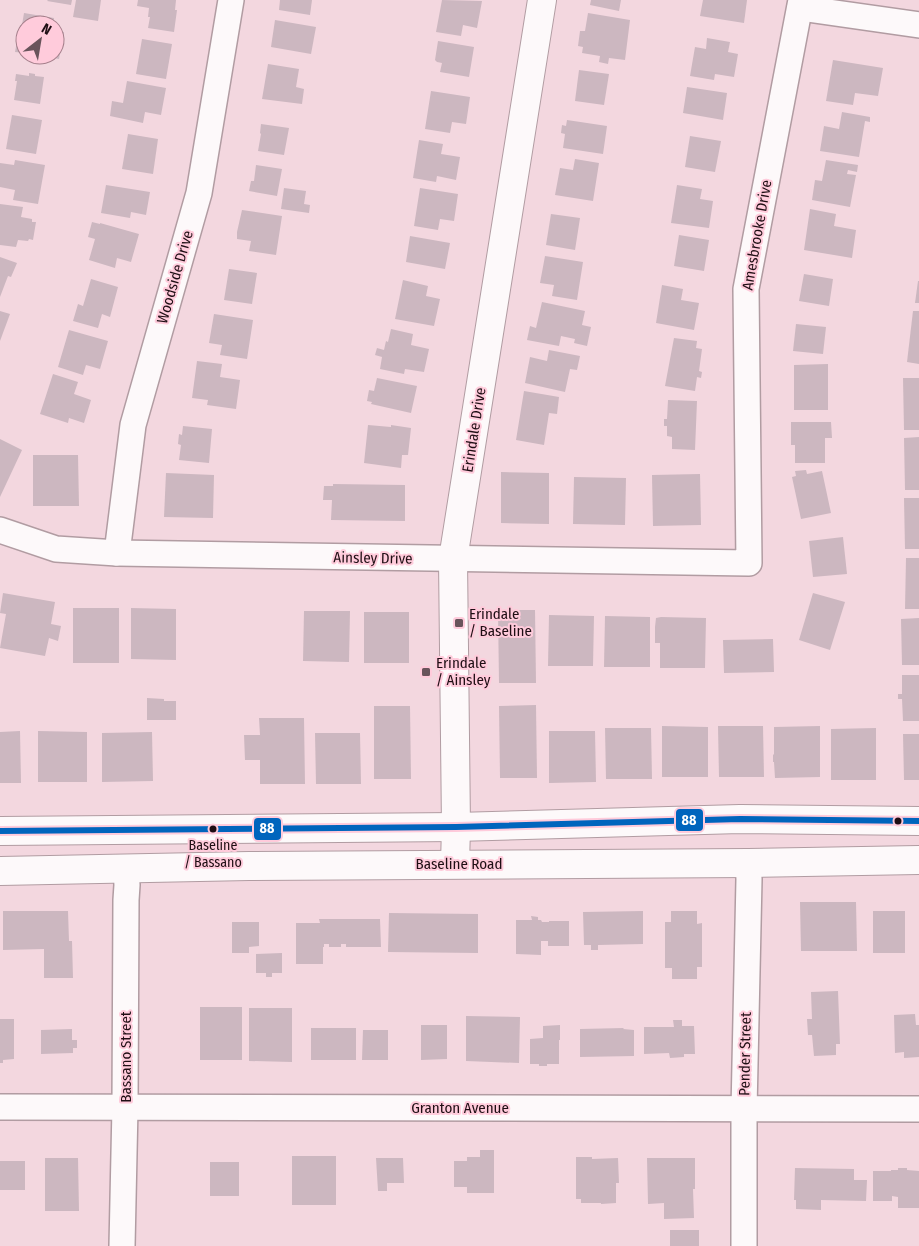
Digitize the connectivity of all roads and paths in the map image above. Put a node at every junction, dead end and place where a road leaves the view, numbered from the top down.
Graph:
1 (231, 0) edge
2 (542, 0) edge
3 (800, 4) edge
4 (919, 25) edge
5 (0, 530) edge
6 (117, 553) junction
7 (454, 559) junction
8 (749, 564) joint
9 (919, 821) edge
10 (456, 827) junction
11 (0, 831) edge
12 (919, 860) edge
13 (748, 862) junction
14 (455, 864) junction
15 (126, 869) junction
16 (0, 871) edge
17 (0, 1107) edge
18 (125, 1107) junction
19 (919, 1109) edge
20 (744, 1110) junction
21 (122, 1246) edge
22 (744, 1246) edge

1 - 6 street, Woodside Drive
2 - 7 main road, Erindale Drive
3 - 4 street
3 - 8 street, Amesbrooke Drive
5 - 6 street, Ainsley Drive
6 - 7 street, Ainsley Drive
7 - 8 street, Ainsley Drive
7 - 10 main road, Erindale Drive
9 - 10 main road
10 - 11 main road
10 - 14 main road, Erindale Drive
12 - 13 main road, Baseline Road
13 - 14 main road, Baseline Road
13 - 20 street, Pender Street
14 - 15 main road, Baseline Road
15 - 16 main road, Baseline Road
15 - 18 street, Bassano Street
17 - 18 street, Granton Avenue
18 - 20 street, Granton Avenue
18 - 21 street, Bassano Street
19 - 20 street, Granton Avenue
20 - 22 street, Pender Street

